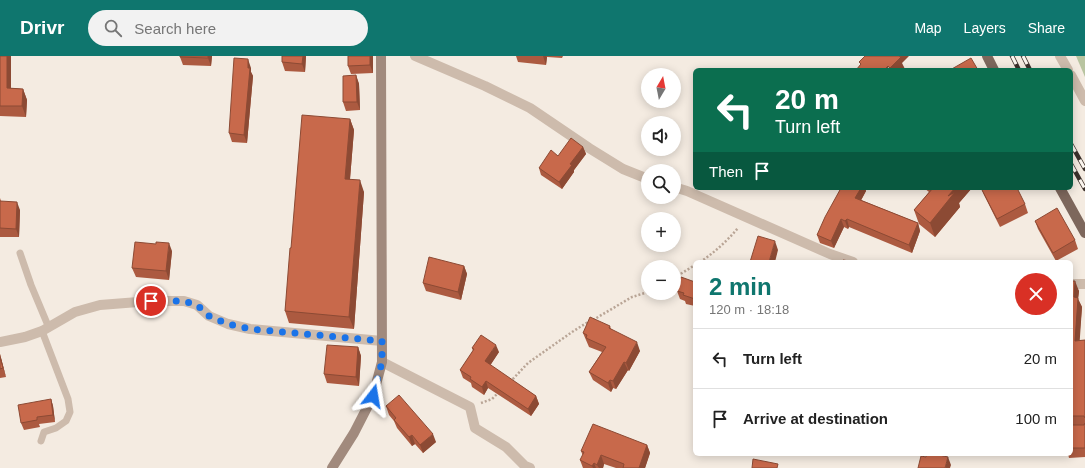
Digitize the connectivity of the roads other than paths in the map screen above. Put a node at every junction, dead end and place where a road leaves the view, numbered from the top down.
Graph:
1 (382, 56) edge
2 (415, 56) edge
3 (986, 56) edge
4 (1060, 56) edge
5 (993, 68) edge
6 (1067, 68) edge
7 (1073, 80) edge
8 (1085, 101) edge
9 (641, 176) edge
10 (681, 189) edge
11 (1061, 190) edge
12 (1085, 233) edge
13 (20, 253) dead end
14 (847, 260) edge
15 (1073, 284) edge
16 (1085, 284) edge
17 (46, 330) junction
18 (382, 341) junction
19 (0, 342) edge
20 (382, 362) junction
21 (41, 441) dead end
22 (332, 468) edge
23 (530, 468) edge

1 - 18 street
2 - 9 street
3 - 5 main road
4 - 6 street
7 - 8 street
10 - 14 street
11 - 12 main road
13 - 17 lane
15 - 16 street
17 - 18 street
17 - 19 street
17 - 21 lane
18 - 20 street
20 - 22 street
20 - 23 street

